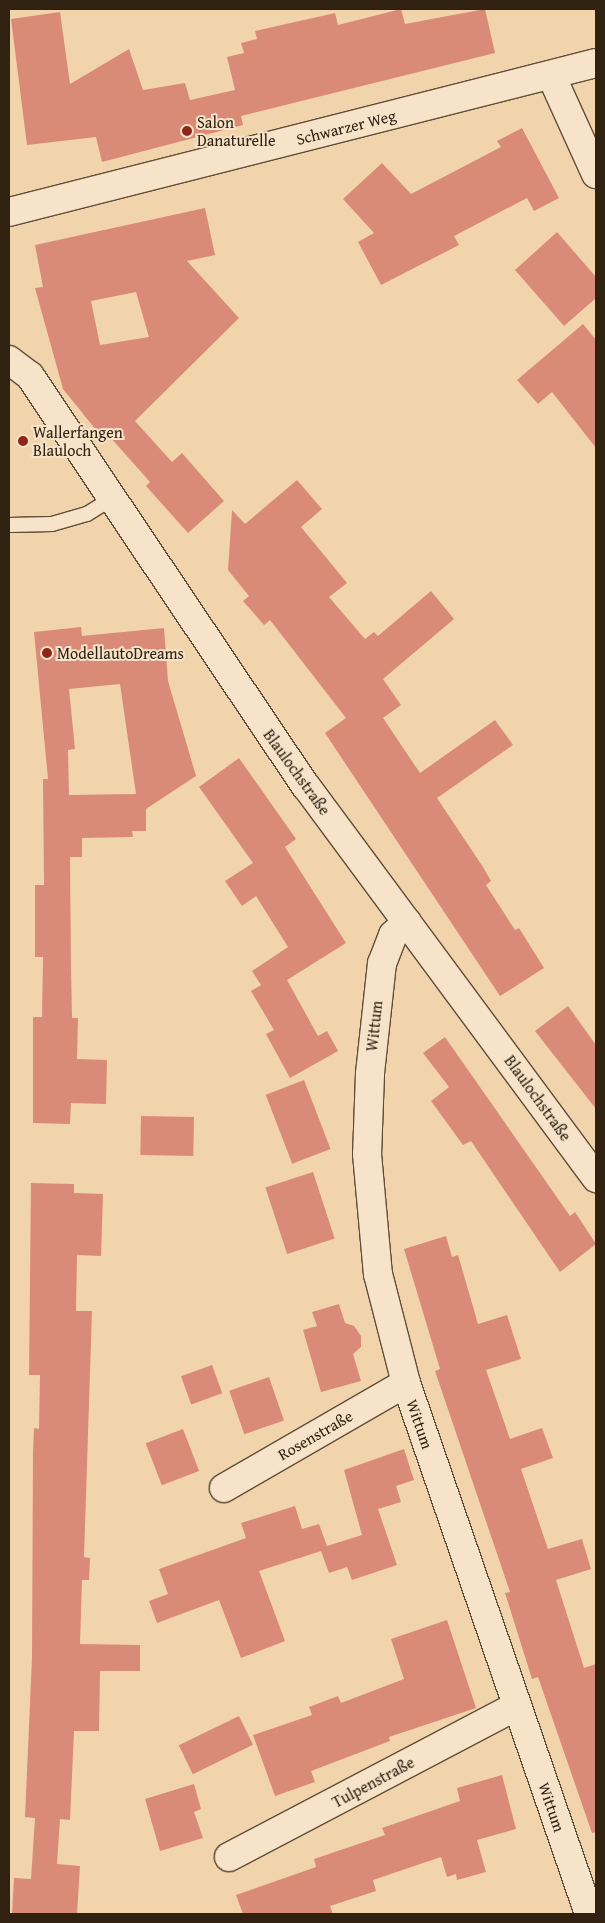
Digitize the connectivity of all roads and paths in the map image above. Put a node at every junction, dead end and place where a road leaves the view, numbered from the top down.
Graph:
1 (596, 63) edge
2 (551, 75) junction
3 (596, 174) edge
4 (9, 212) edge
5 (9, 360) edge
6 (113, 498) junction
7 (9, 525) edge
8 (407, 922) junction
9 (596, 1178) edge
10 (406, 1383) junction
11 (224, 1488) dead end
12 (516, 1706) junction
13 (228, 1857) dead end
14 (589, 1914) edge

1 - 2 street, Schwarzer Weg
2 - 3 street
2 - 4 street, Schwarzer Weg
5 - 6 street, Blaulochstraße
6 - 7 lane
6 - 8 street, Blaulochstraße
8 - 9 street, Blaulochstraße
8 - 10 street, Wittum
10 - 11 street, Rosenstraße
10 - 12 street, Wittum
12 - 13 street, Tulpenstraße
12 - 14 street, Wittum

